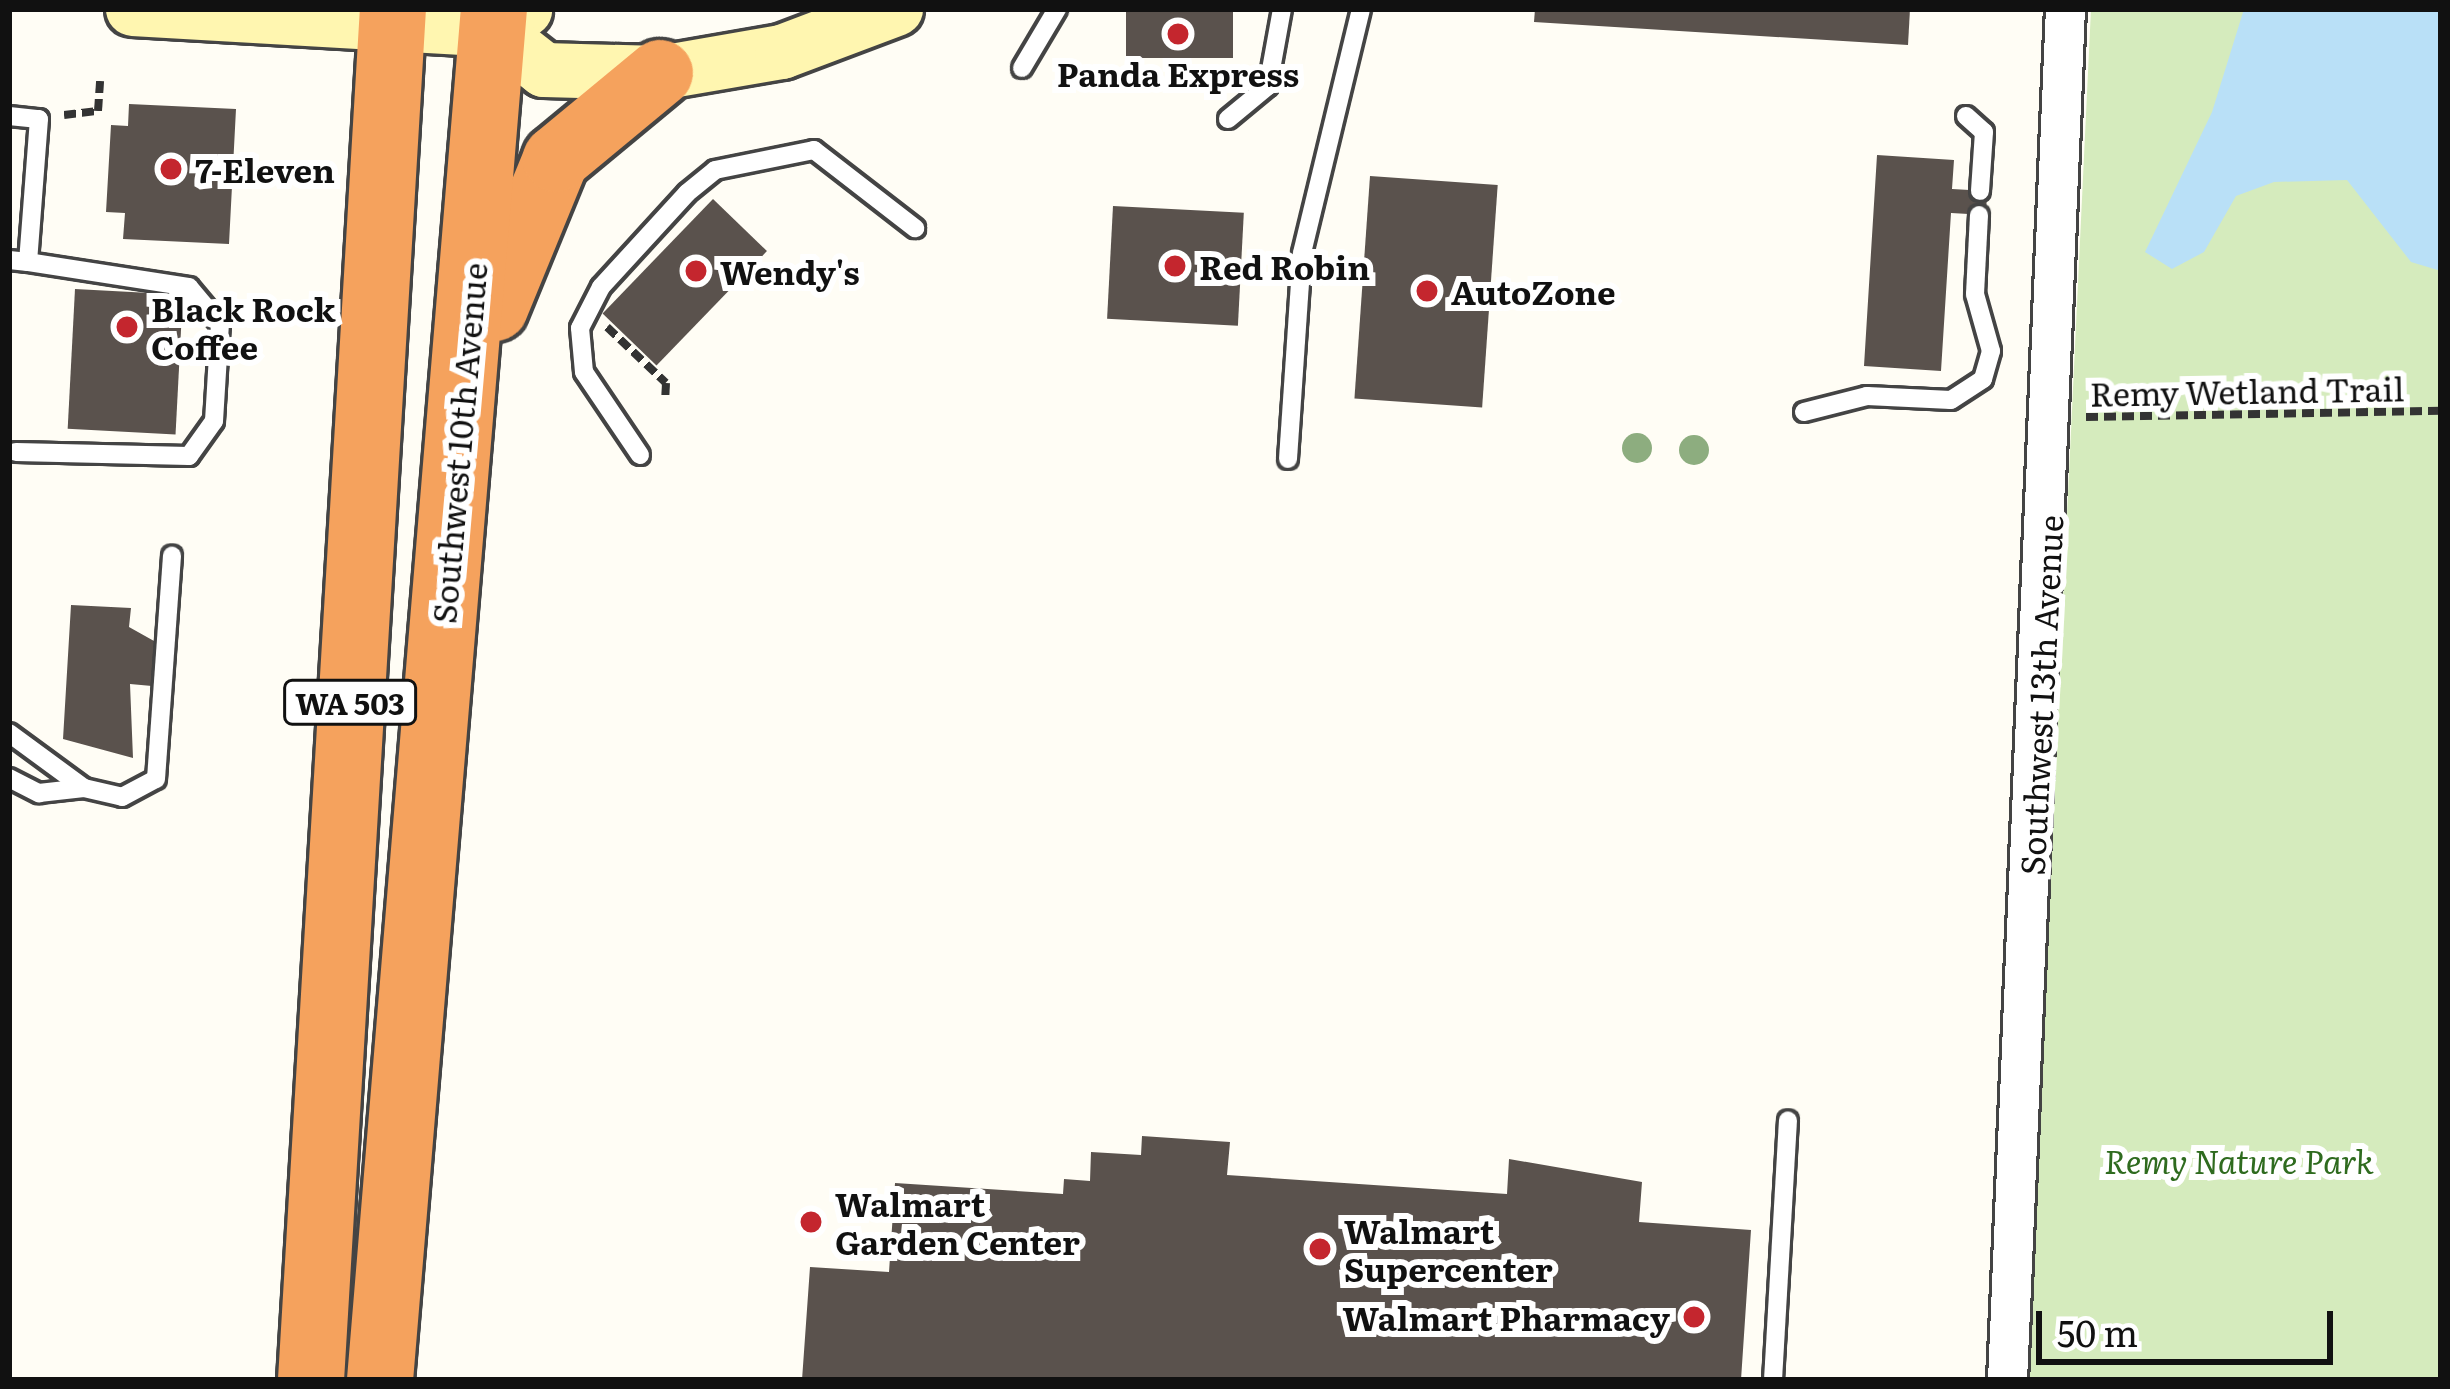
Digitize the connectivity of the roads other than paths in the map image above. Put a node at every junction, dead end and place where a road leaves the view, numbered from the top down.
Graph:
1 (133, 9) edge
2 (896, 9) edge
3 (1057, 9) edge
4 (1282, 9) edge
5 (1360, 9) edge
6 (2065, 9) edge
7 (505, 16) edge
8 (392, 17) edge
9 (1022, 68) dead end
10 (660, 73) junction
11 (9, 116) edge
12 (1966, 116) dead end
13 (1228, 119) dead end
14 (1980, 191) dead end
15 (1979, 214) dead end
16 (915, 228) dead end
17 (18, 261) edge
18 (465, 371) junction
19 (1804, 412) dead end
20 (16, 452) dead end
21 (640, 455) dead end
22 (1288, 459) dead end
23 (172, 556) dead end
24 (9, 733) edge
25 (9, 778) edge
26 (84, 788) junction
27 (1788, 1120) dead end
28 (311, 1380) edge
29 (380, 1380) edge
30 (1772, 1380) edge
31 (2007, 1380) edge

1 - 8 street
2 - 10 street
3 - 9 lane
4 - 13 lane
5 - 22 lane
6 - 31 street, Southwest 13th Avenue
7 - 8 street
7 - 10 street
7 - 18 highway, Southwest 10th Avenue / WA 503
8 - 28 highway, WA 503
10 - 18 highway
11 - 17 lane
12 - 14 lane
15 - 19 lane
16 - 21 lane
17 - 20 lane
18 - 29 highway, Southwest 10th Avenue / WA 503
23 - 26 lane
24 - 26 lane
25 - 26 lane
27 - 30 lane

